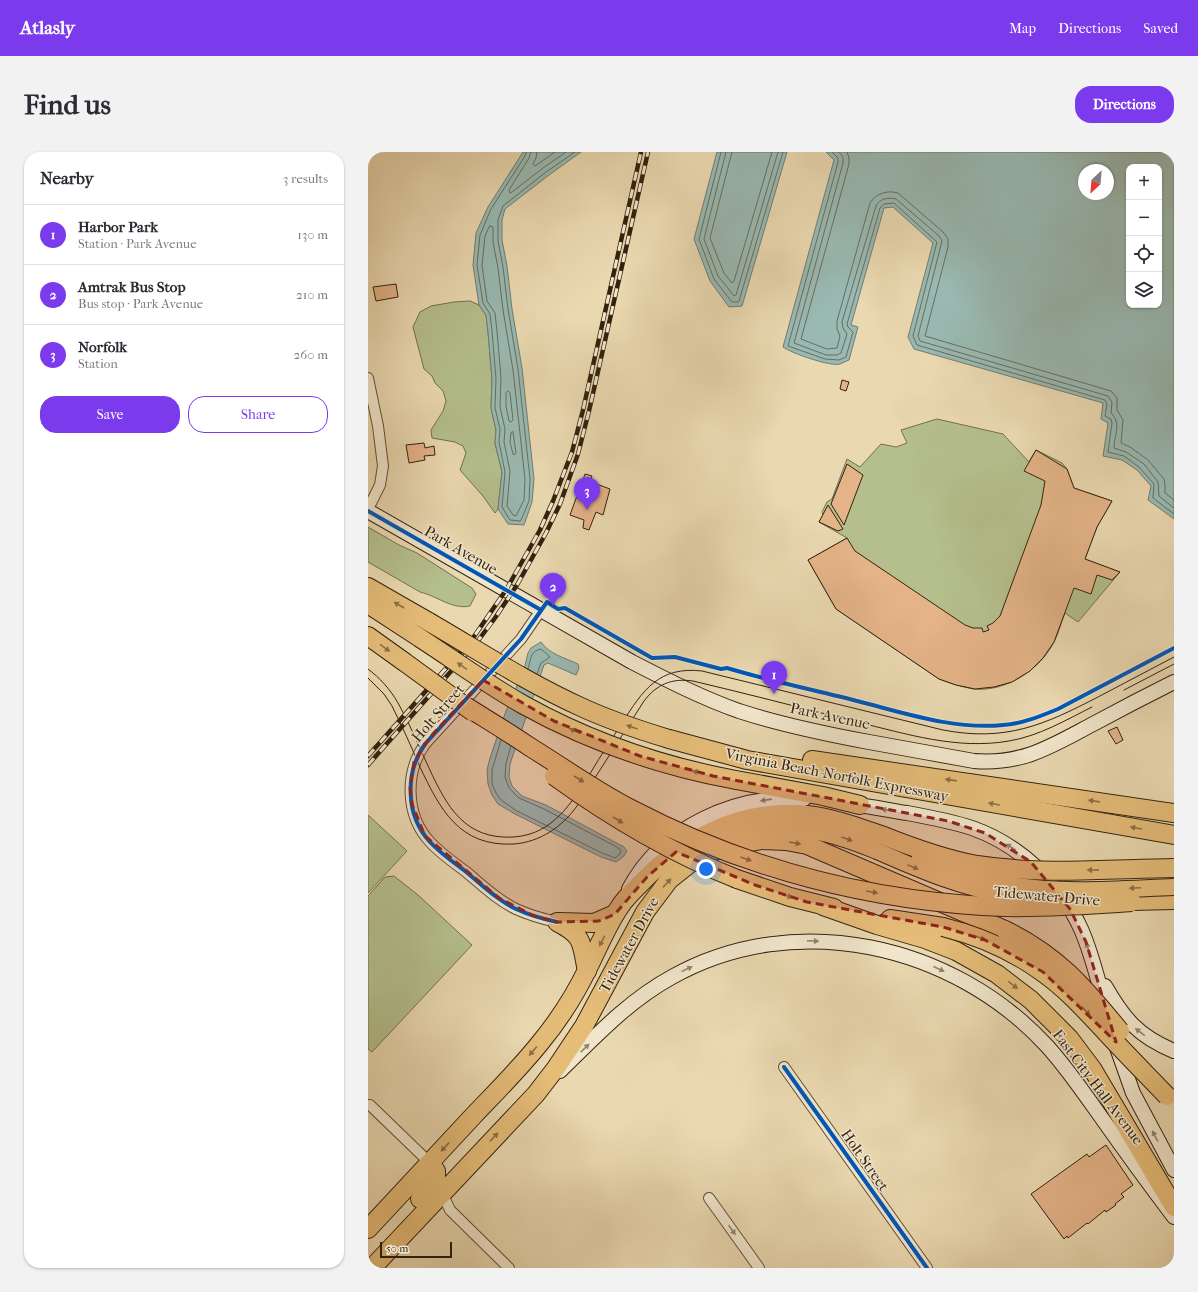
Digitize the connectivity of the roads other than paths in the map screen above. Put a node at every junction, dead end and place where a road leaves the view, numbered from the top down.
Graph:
1 (368, 378) edge
2 (368, 510) edge
3 (368, 587) edge
4 (368, 604) edge
5 (541, 610) junction
6 (368, 636) edge
7 (1174, 682) edge
8 (464, 704) junction
9 (669, 739) junction
10 (860, 805) junction
11 (1174, 813) edge
12 (1174, 835) edge
13 (881, 843) junction
14 (702, 854) junction
15 (1174, 868) edge
16 (1174, 887) edge
17 (1174, 901) edge
18 (1132, 902) junction
19 (823, 906) junction
20 (618, 910) junction
21 (557, 922) junction
22 (1095, 968) junction
23 (587, 971) junction
24 (1174, 1051) edge
25 (784, 1067) dead end
26 (536, 1094) junction
27 (1170, 1100) edge
28 (368, 1105) edge
29 (430, 1163) junction
30 (1174, 1170) edge
31 (442, 1193) junction
32 (709, 1198) dead end
33 (1174, 1207) edge
34 (1174, 1217) edge
35 (368, 1228) edge
36 (370, 1268) edge
37 (509, 1268) edge
38 (759, 1268) edge
39 (927, 1268) edge

1 - 2 street
2 - 5 main road, Park Avenue
9 -> 3 highway, Virginia Beach-Norfolk Expressway, bridge
10 -> 4 highway, bridge
5 - 7 main road, Park Avenue
5 - 21 street, Holt Street
6 -> 8 highway, bridge
8 -> 18 highway, bridge
8 -> 19 highway, bridge
11 -> 9 highway
12 -> 9 highway, Virginia Beach-Norfolk Expressway
10 -> 20 main road, East City Hall Avenue
22 -> 10 main road, East City Hall Avenue
14 -> 13 main road, Tidewater Drive
15 -> 13 highway, Tidewater Drive, bridge
16 -> 13 main road, Tidewater Drive, bridge
13 -> 18 main road, Tidewater Drive, bridge
13 - 20 highway, Tidewater Drive
26 -> 14 highway, Tidewater Drive
14 -> 27 highway, bridge
17 - 18 main road, Tidewater Drive
19 -> 27 highway, bridge
19 -> 33 highway
20 - 21 highway
20 -> 23 highway, Tidewater Drive
21 - 23 highway
24 -> 22 main road
30 -> 22 main road, East City Hall Avenue
23 -> 29 highway, Tidewater Drive
25 - 39 street, Holt Street
31 -> 26 highway, Tidewater Drive
26 -> 34 main road, East City Hall Avenue
28 - 29 street
29 - 35 highway, Tidewater Drive
29 - 36 highway
31 - 36 highway, Tidewater Drive
31 - 37 street
32 -> 38 street

